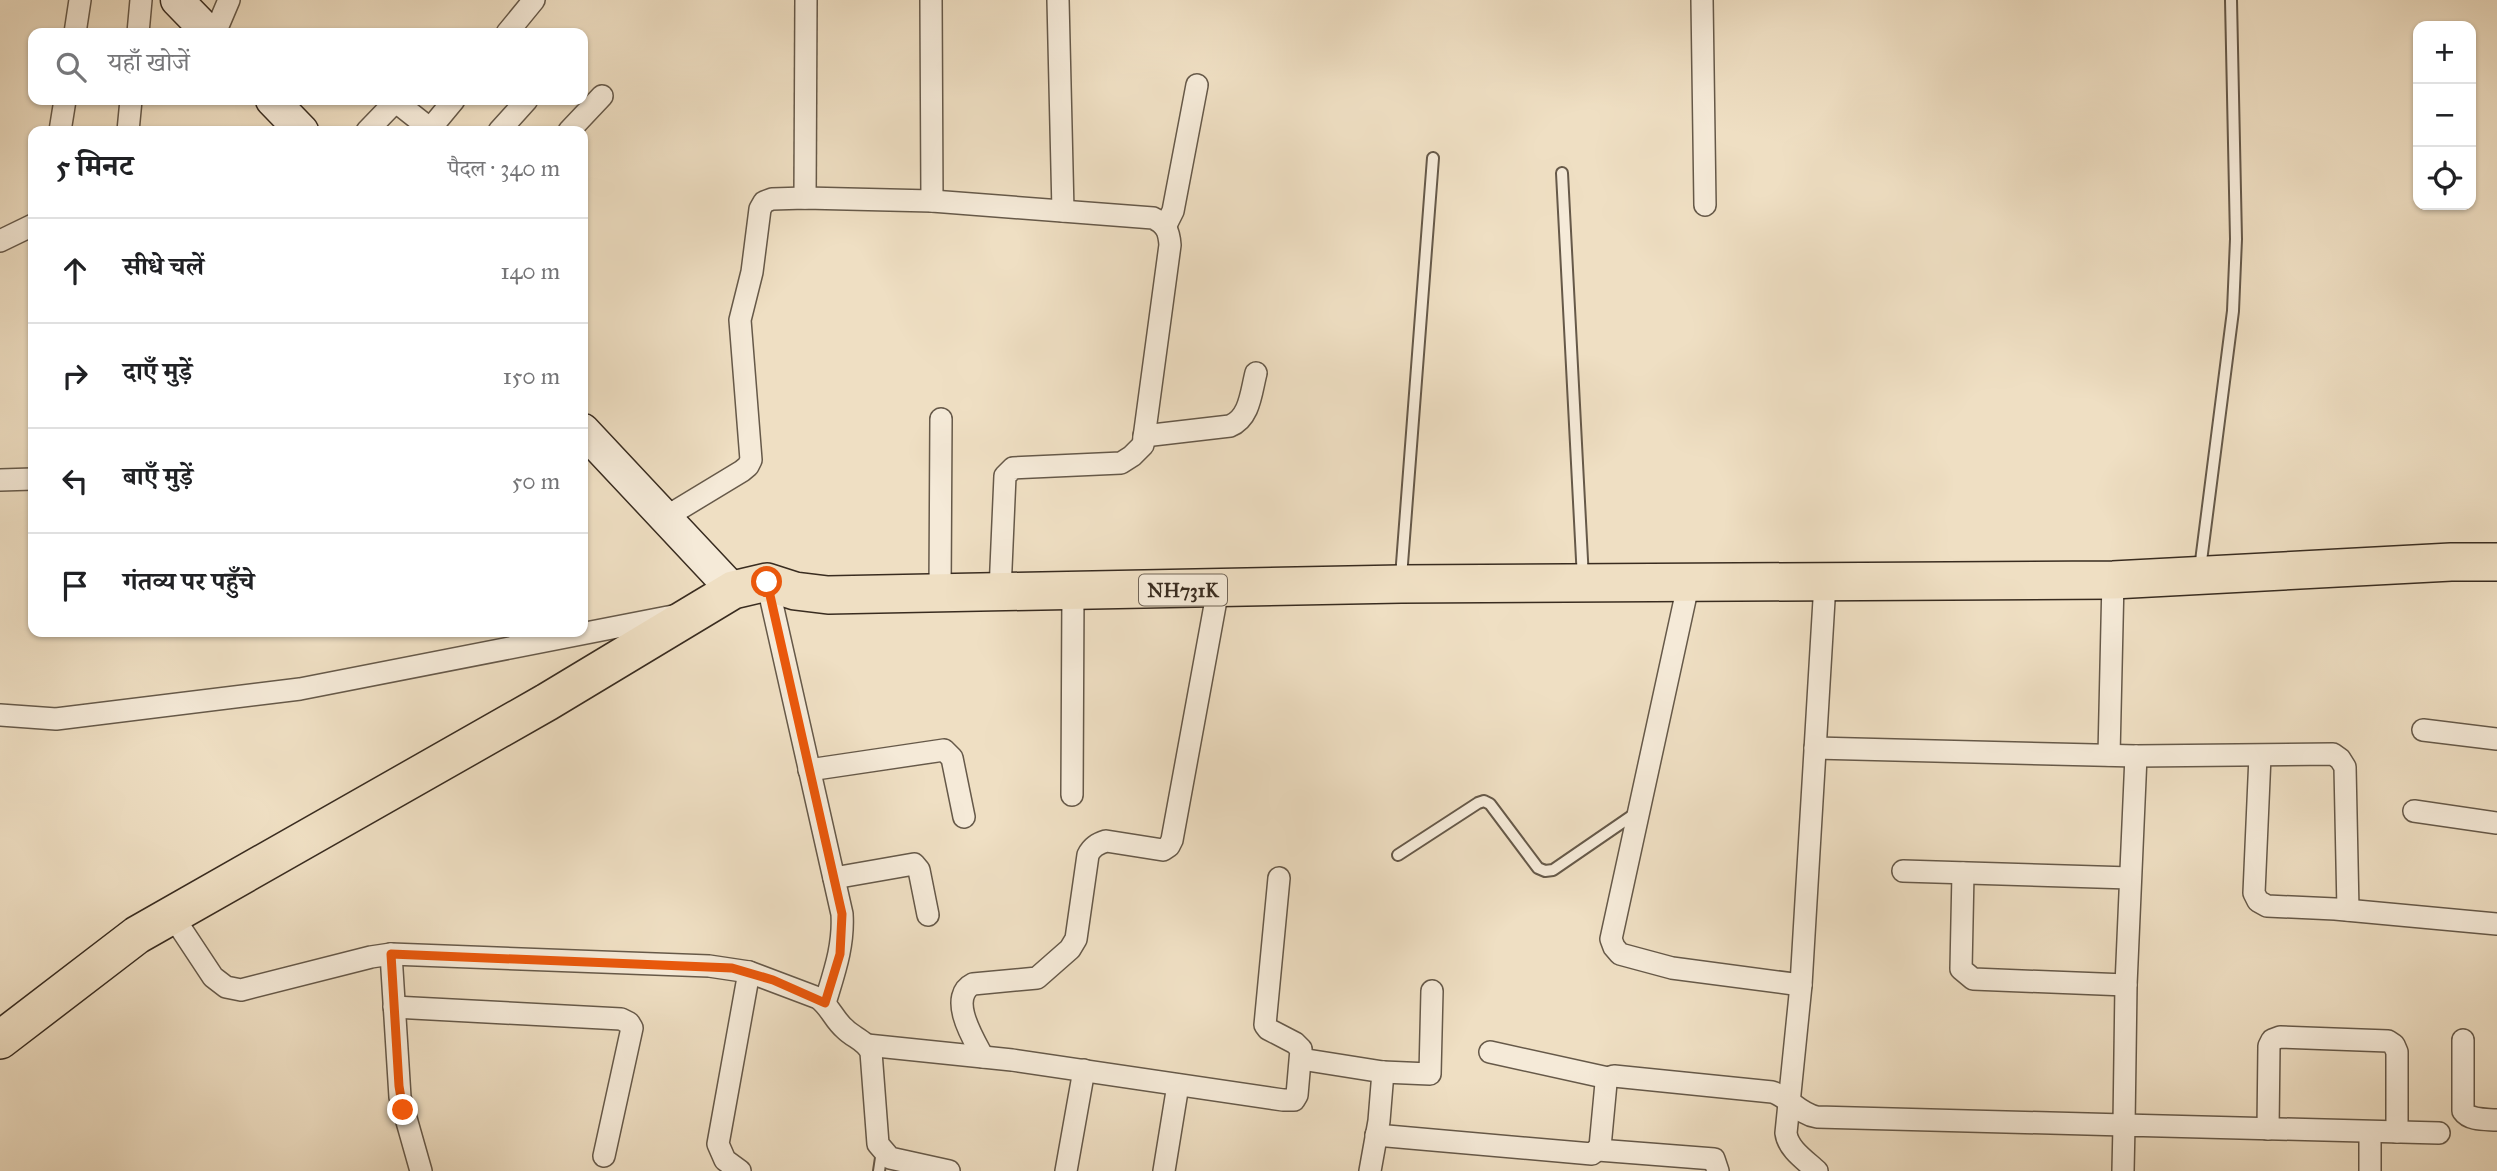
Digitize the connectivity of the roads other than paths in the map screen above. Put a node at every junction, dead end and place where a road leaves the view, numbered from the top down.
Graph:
1 (80, 0) edge
2 (141, 0) edge
3 (177, 0) edge
4 (229, 0) edge
5 (534, 0) edge
6 (806, 0) edge
7 (931, 0) edge
8 (1058, 0) edge
9 (1702, 0) edge
10 (2231, 0) edge
11 (76, 28) edge
12 (138, 28) edge
13 (204, 28) edge
14 (217, 28) edge
15 (511, 28) edge
16 (1197, 85) dead end
17 (602, 96) dead end
18 (64, 105) edge
19 (131, 105) edge
20 (277, 105) edge
21 (392, 105) edge
22 (400, 105) edge
23 (450, 105) edge
24 (522, 105) edge
25 (61, 126) edge
26 (128, 126) edge
27 (297, 126) edge
28 (372, 126) edge
29 (427, 126) edge
30 (435, 126) edge
31 (504, 126) edge
32 (574, 126) edge
33 (1433, 158) dead end
34 (1562, 173) dead end
35 (805, 198) junction
36 (932, 201) junction
37 (1705, 205) dead end
38 (1063, 211) junction
39 (1165, 227) junction
40 (28, 228) edge
41 (0, 242) edge
42 (1256, 373) dead end
43 (941, 419) dead end
44 (588, 435) edge
45 (1144, 436) junction
46 (28, 479) edge
47 (0, 480) edge
48 (666, 517) junction
49 (2497, 562) edge
50 (2199, 576) junction
51 (2113, 580) junction
52 (1689, 581) junction
53 (1825, 583) junction
54 (1401, 584) junction
55 (1583, 584) junction
56 (750, 586) junction
57 (1218, 589) junction
58 (999, 591) junction
59 (1073, 591) junction
60 (940, 593) junction
61 (699, 611) junction
62 (588, 633) edge
63 (566, 637) edge
64 (0, 715) edge
65 (2423, 730) dead end
66 (2497, 739) edge
67 (1815, 748) junction
68 (2109, 755) junction
69 (2260, 755) junction
70 (2136, 756) junction
71 (809, 770) junction
72 (1072, 795) dead end
73 (1639, 811) junction
74 (2414, 811) dead end
75 (964, 817) dead end
76 (2497, 823) edge
77 (1398, 855) dead end
78 (1903, 871) dead end
79 (1963, 873) junction
80 (834, 878) junction
81 (1279, 878) dead end
82 (2130, 878) junction
83 (2348, 910) junction
84 (172, 915) junction
85 (928, 915) dead end
86 (2497, 924) edge
87 (391, 954) junction
88 (749, 972) junction
89 (1801, 985) junction
90 (2126, 985) junction
91 (1432, 991) dead end
92 (825, 1003) junction
93 (394, 1007) junction
94 (0, 1040) edge
95 (2463, 1040) dead end
96 (867, 1045) junction
97 (1490, 1052) dead end
98 (983, 1057) junction
99 (1301, 1059) junction
100 (1084, 1070) junction
101 (1383, 1072) junction
102 (1608, 1078) junction
103 (1178, 1085) junction
104 (1791, 1103) junction
105 (2497, 1120) edge
106 (2124, 1125) junction
107 (2268, 1129) junction
108 (2370, 1132) junction
109 (2397, 1132) junction
110 (2439, 1133) dead end
111 (1376, 1135) junction
112 (604, 1156) dead end
113 (1597, 1158) edge
114 (881, 1161) edge
115 (421, 1171) edge
116 (740, 1171) edge
117 (949, 1171) edge
118 (1066, 1171) edge
119 (1164, 1171) edge
120 (1370, 1171) edge
121 (1718, 1171) edge
122 (1817, 1171) edge
123 (2123, 1171) edge
124 (2370, 1171) edge

1 - 11 street
2 - 12 street
3 - 13 main road
4 - 14 street
5 - 15 street
6 - 35 street
7 - 36 street
8 - 38 street
9 - 37 street
10 - 50 lane
16 - 39 street
17 - 32 street
18 - 25 street
19 - 26 street
20 - 27 main road
21 - 28 street
22 - 29 street
23 - 30 street
24 - 31 street
33 - 54 lane
34 - 55 lane
35 - 36 street
35 - 48 street
36 - 38 street
38 - 39 street
39 - 45 street
40 - 41 street
42 - 45 street
43 - 60 street
44 - 48 main road
45 - 58 street
46 - 47 street
48 - 56 main road
49 - 50 highway, NH731K
50 - 51 highway, NH731K
51 - 53 highway, NH731K
51 - 68 street
52 - 53 highway, NH731K
52 - 55 highway, NH731K
52 - 73 street
53 - 67 street
54 - 55 highway, NH731K
54 - 57 highway, NH731K
56 - 60 highway, NH731K
56 - 61 highway
56 - 71 street
57 - 59 highway, NH731K
57 - 98 street
58 - 59 highway, NH731K
58 - 60 highway, NH731K
59 - 72 street
61 - 62 street
61 - 84 highway
63 - 64 street
65 - 66 street
67 - 68 street
67 - 89 street
68 - 70 street
69 - 70 street
69 - 83 street
69 - 83 street
70 - 82 street
71 - 75 street
71 - 80 street
73 - 77 lane
73 - 89 street
74 - 76 street
78 - 79 street
79 - 82 street
79 - 90 street
80 - 85 street
80 - 92 street
81 - 99 street
82 - 90 street
83 - 86 street
84 - 87 street
84 - 94 highway
87 - 88 street
87 - 93 street
88 - 92 street
88 - 116 street
89 - 104 street
90 - 106 street
91 - 101 street
92 - 96 street
93 - 112 street
93 - 115 street
95 - 105 street
96 - 98 street
96 - 114 street
97 - 102 street
98 - 100 street
99 - 101 street
99 - 103 street
100 - 103 street
100 - 118 street
101 - 111 street
102 - 104 street
102 - 113 street
103 - 119 street
104 - 106 street
104 - 122 street
106 - 107 street
106 - 123 street
107 - 108 street
107 - 109 street
108 - 109 street
108 - 124 street
109 - 110 street
111 - 113 street
111 - 120 street
113 - 121 street
114 - 117 street

